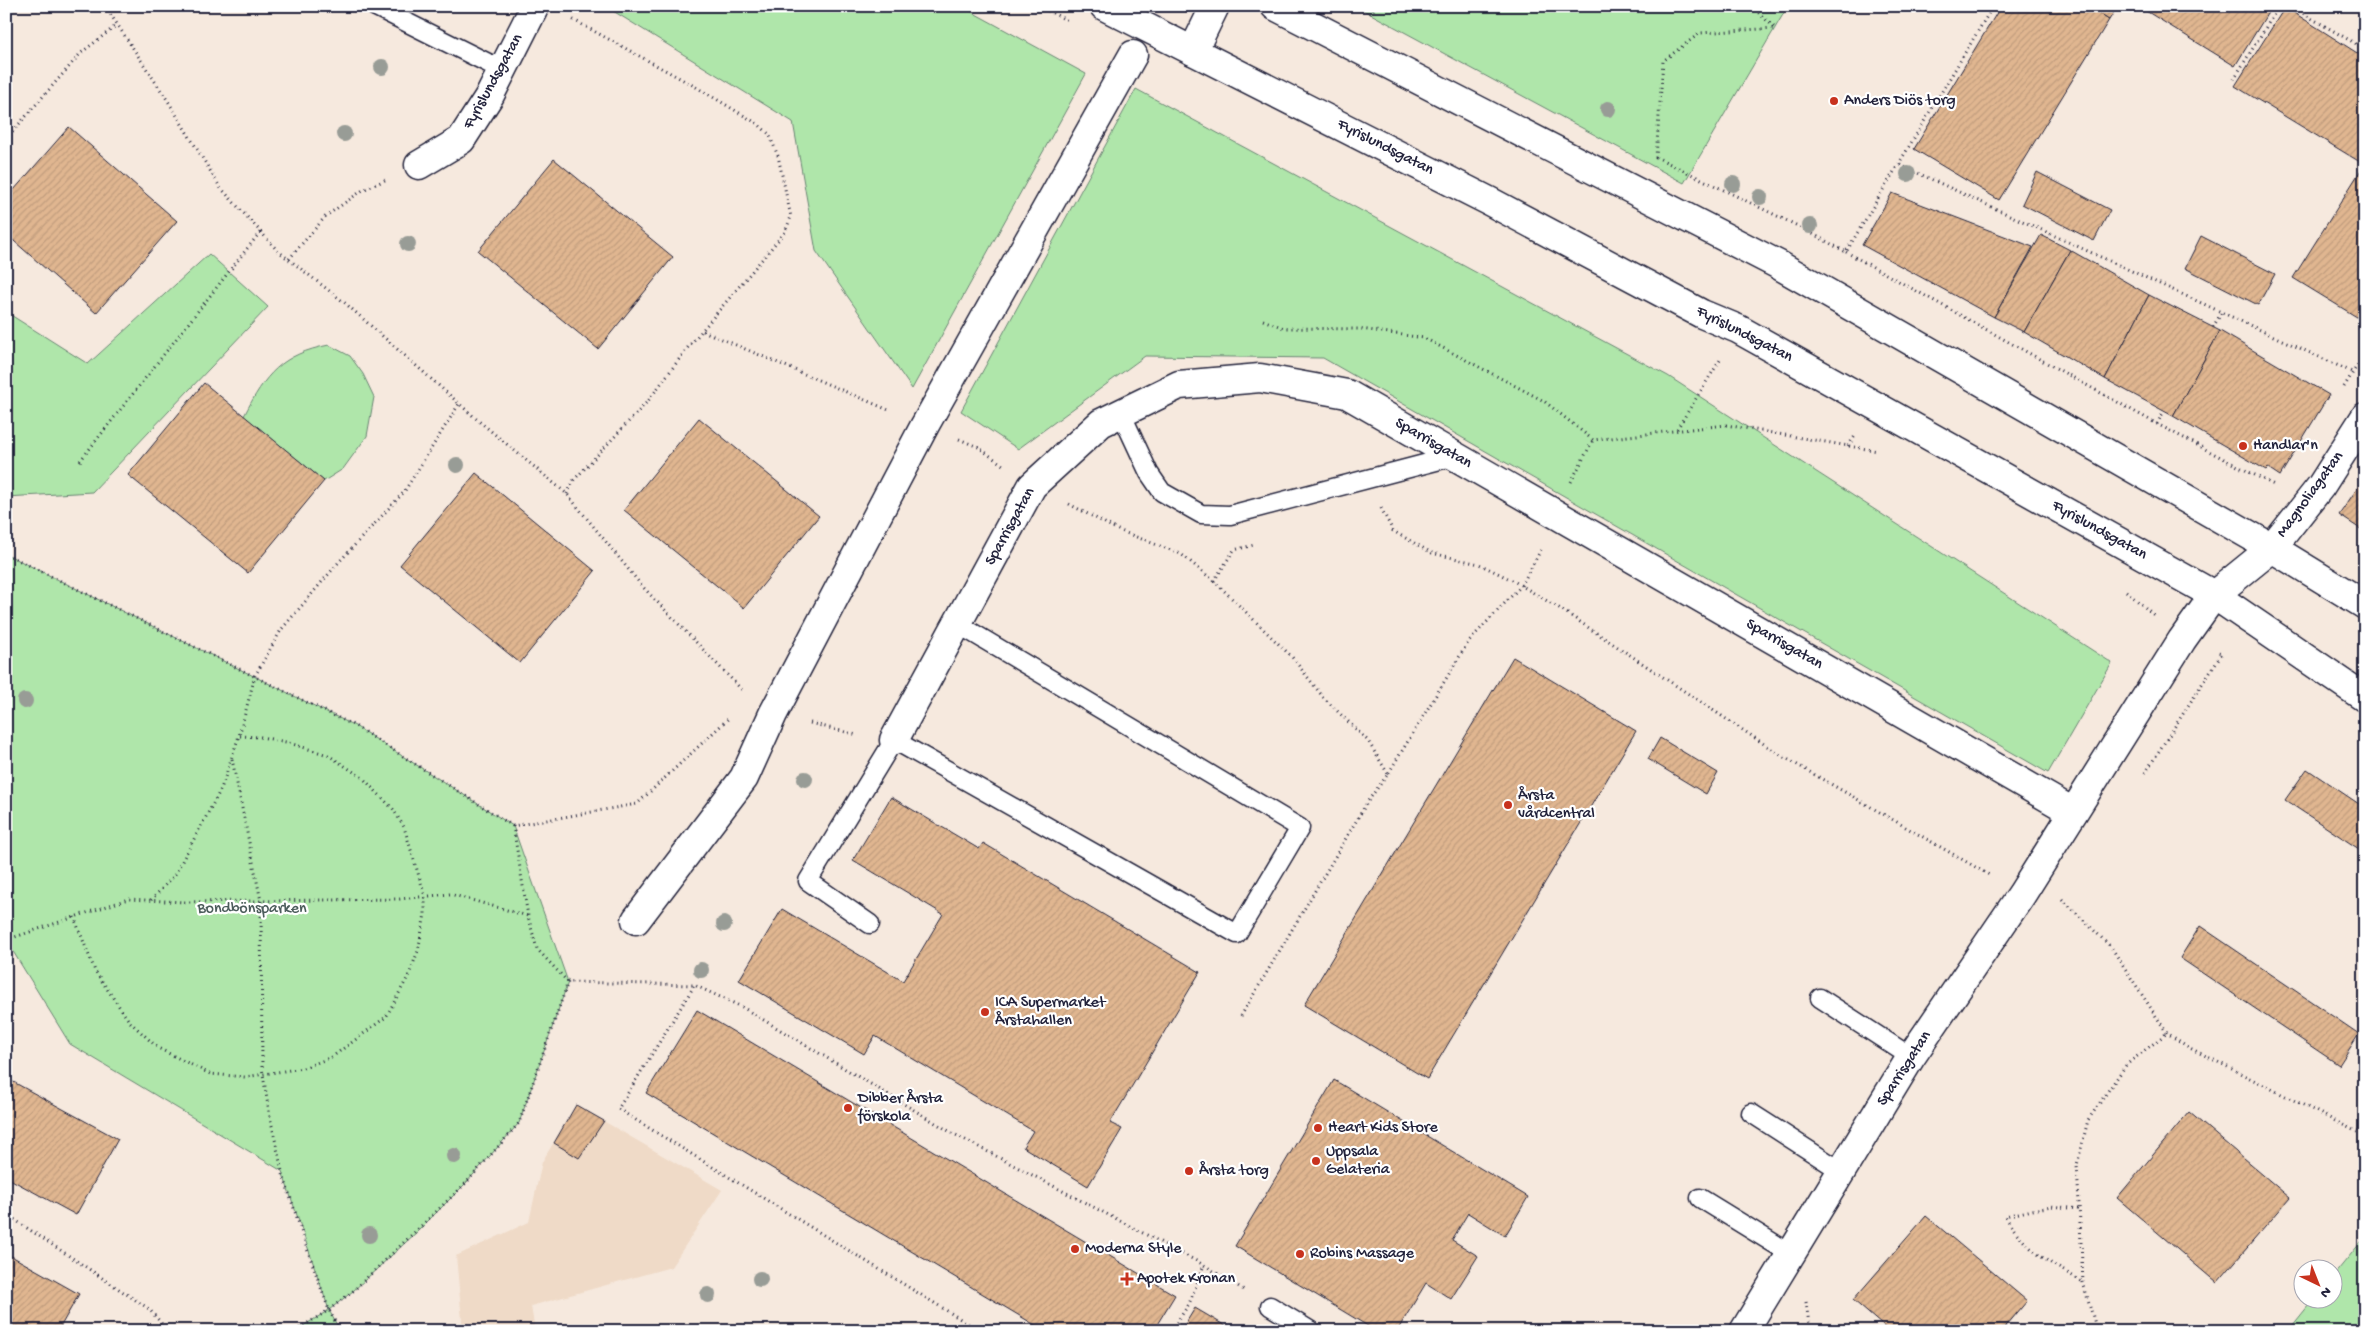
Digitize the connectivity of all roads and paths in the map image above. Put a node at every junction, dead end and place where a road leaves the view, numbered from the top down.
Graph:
1 (105, 6) edge
2 (374, 6) edge
3 (535, 6) edge
4 (1104, 6) edge
5 (1215, 6) edge
6 (1275, 6) edge
7 (1376, 6) edge
8 (1751, 6) edge
9 (1993, 6) edge
10 (2279, 6) edge
11 (2290, 6) edge
12 (564, 14) dead end
13 (1370, 15) dead end
14 (117, 25) junction
15 (2365, 49) edge
16 (1193, 51) junction
17 (1133, 55) dead end
18 (502, 70) junction
19 (2234, 79) dead end
20 (6, 139) edge
21 (419, 165) joint
22 (1900, 165) junction
23 (261, 232) junction
24 (1846, 252) junction
25 (289, 259) junction
26 (2222, 312) junction
27 (1263, 320) dead end
28 (2213, 327) dead end
29 (703, 331) junction
30 (2365, 353) edge
31 (2352, 372) junction
32 (2338, 396) dead end
33 (459, 404) junction
34 (2164, 411) dead end
35 (1121, 413) junction
36 (2365, 417) edge
37 (2157, 424) junction
38 (925, 425) junction
39 (1857, 433) dead end
40 (1593, 440) junction
41 (1848, 446) junction
42 (1886, 453) dead end
43 (1455, 456) junction
44 (80, 460) dead end
45 (1032, 486) junction
46 (2281, 490) dead end
47 (567, 494) junction
48 (1381, 508) dead end
49 (1560, 516) junction
50 (1261, 542) dead end
51 (2272, 548) junction
52 (6, 554) edge
53 (1214, 581) junction
54 (1521, 586) junction
55 (2123, 588) dead end
56 (2214, 596) junction
57 (2365, 606) edge
58 (958, 624) junction
59 (2182, 640) junction
60 (2222, 653) dead end
61 (255, 676) junction
62 (751, 697) junction
63 (2365, 698) edge
64 (773, 714) junction
65 (239, 736) junction
66 (894, 740) junction
67 (231, 757) junction
68 (1388, 774) junction
69 (2073, 812) junction
70 (513, 826) junction
71 (2022, 894) junction
72 (425, 896) junction
73 (2064, 900) dead end
74 (151, 901) junction
75 (261, 901) junction
76 (528, 916) junction
77 (74, 918) junction
78 (636, 920) dead end
79 (870, 924) dead end
80 (6, 940) edge
81 (568, 982) junction
82 (694, 985) junction
83 (1820, 998) dead end
84 (1241, 1016) dead end
85 (2167, 1033) junction
86 (1911, 1058) junction
87 (263, 1076) junction
88 (1751, 1113) dead end
89 (2365, 1136) edge
90 (1841, 1171) junction
91 (1700, 1198) dead end
92 (2078, 1209) junction
93 (6, 1214) edge
94 (1791, 1254) junction
95 (1204, 1265) junction
96 (2082, 1282) junction
97 (1806, 1297) dead end
98 (1270, 1306) joint
99 (329, 1310) junction
100 (168, 1331) edge
101 (295, 1331) edge
102 (340, 1331) edge
103 (980, 1331) edge
104 (1171, 1331) edge
105 (1311, 1331) edge
106 (1744, 1331) edge
107 (1810, 1331) edge
108 (2097, 1331) edge

1 - 14 path
2 - 18 lane
3 - 18 street, Fyrislundsgatan
4 - 16 street, Fyrislundsgatan
5 - 16 street
6 - 51 street
7 - 13 path
8 - 24 path
9 - 22 path
10 - 19 path
11 - 15 path
12 - 29 path
14 - 20 path
14 - 23 path
16 - 56 street, Fyrislundsgatan
17 - 38 street
18 - 21 street, Fyrislundsgatan
21 - 25 path
22 - 24 path
22 - 26 path
23 - 25 path
23 - 44 path
24 - 37 path
25 - 33 path
26 - 28 path
26 - 31 path
27 - 40 path
29 - 38 path
29 - 47 path
30 - 31 path
31 - 32 path
33 - 47 path
33 - 61 path
34 - 37 path
35 - 43 street, Sparrisgatan
35 - 43 lane
35 - 45 street, Sparrisgatan
36 - 51 street, Magnoliagatan
37 - 46 path
38 - 45 path
38 - 64 street
39 - 41 path
40 - 41 path
40 - 49 path
41 - 42 path
43 - 49 street, Sparrisgatan
45 - 53 path
45 - 58 street, Sparrisgatan
47 - 62 path
48 - 54 path
49 - 54 path
49 - 69 street, Sparrisgatan
50 - 53 path
51 - 56 street, Magnoliagatan
51 - 57 street
52 - 61 path
53 - 68 path
54 - 68 path
54 - 71 path
55 - 59 path
56 - 59 street, Sparrisgatan
56 - 63 street, Fyrislundsgatan
58 - 66 street, Sparrisgatan
58 - 66 lane
59 - 60 path
59 - 69 street, Sparrisgatan
61 - 65 path
61 - 70 path
62 - 64 path
62 - 70 path
64 - 66 path
64 - 78 street
65 - 67 path
65 - 72 path
66 - 79 lane
67 - 74 path
67 - 75 path
68 - 84 path
69 - 71 street, Sparrisgatan
70 - 76 path
71 - 86 street, Sparrisgatan
72 - 75 path
72 - 76 path
72 - 87 path
73 - 85 path
74 - 75 path
74 - 77 path
75 - 87 path
76 - 81 path
77 - 80 path
77 - 87 path
81 - 82 path
81 - 99 path
82 - 95 path
82 - 103 path
83 - 86 lane
85 - 89 path
85 - 92 path
86 - 90 street, Sparrisgatan
87 - 99 path
88 - 90 lane
90 - 94 street, Sparrisgatan
91 - 94 lane
92 - 96 path
92 - 96 path
93 - 100 path
94 - 106 street, Sparrisgatan
95 - 98 path
95 - 104 path
96 - 108 path
97 - 107 path
98 - 105 lane
99 - 101 path
99 - 102 path

